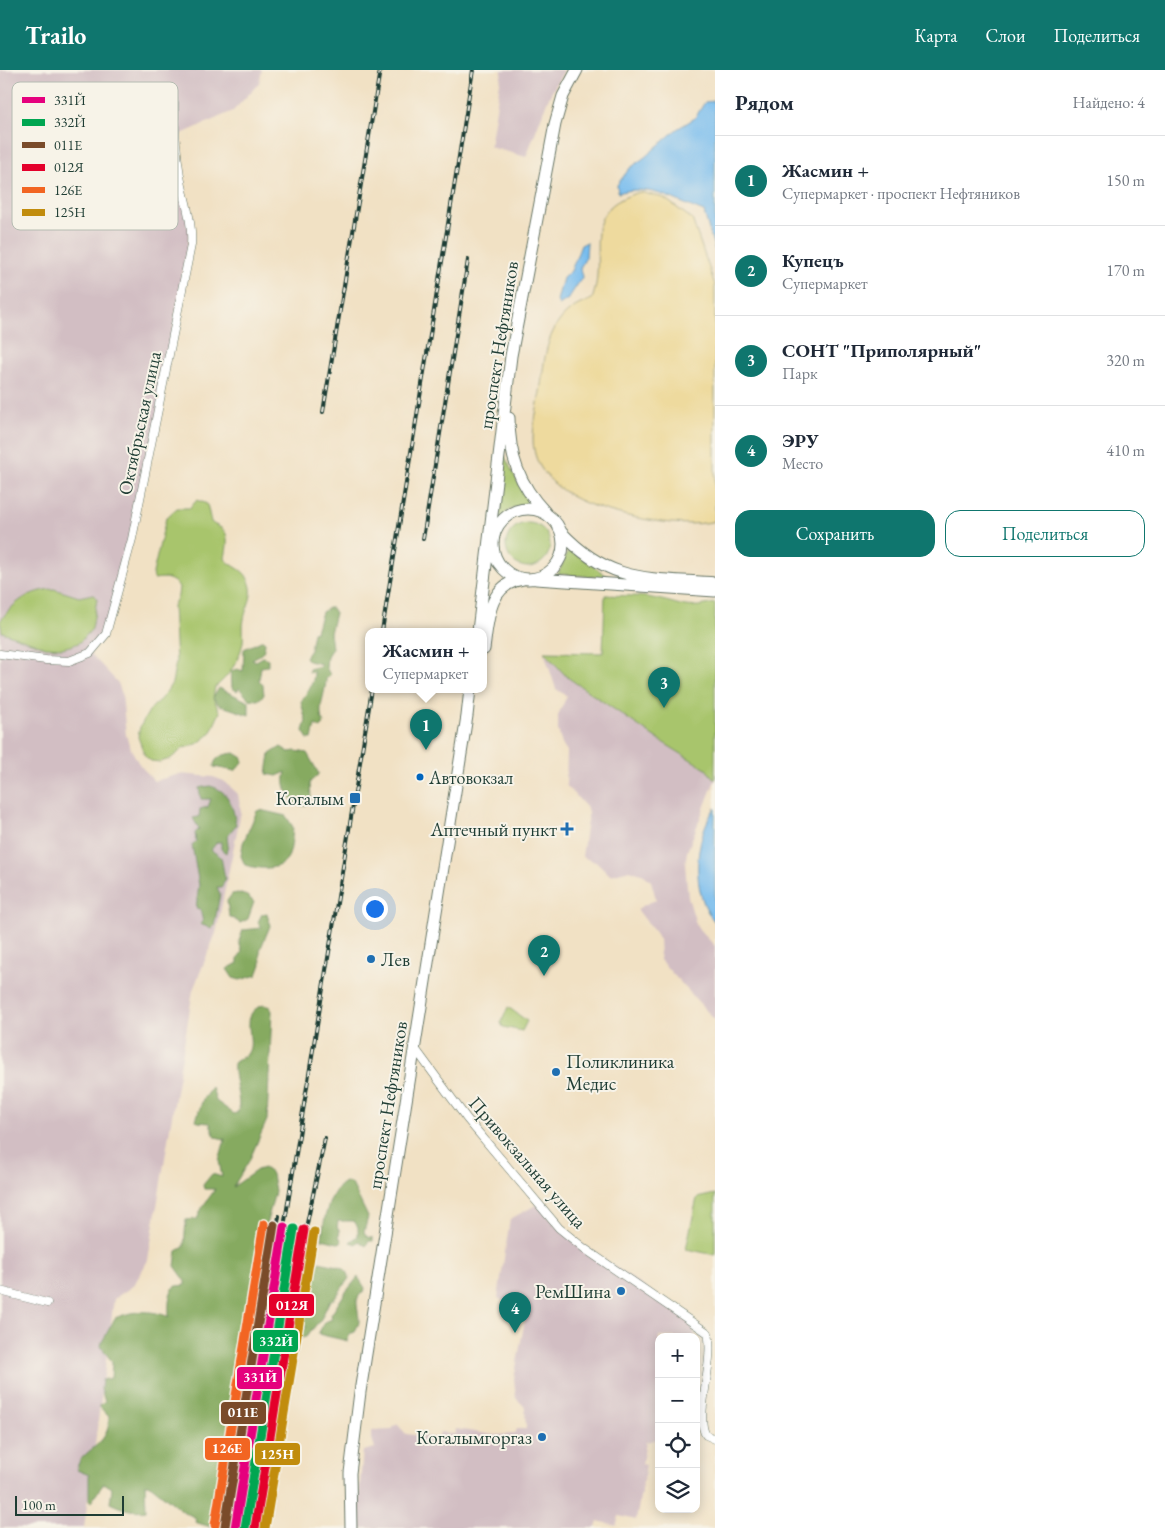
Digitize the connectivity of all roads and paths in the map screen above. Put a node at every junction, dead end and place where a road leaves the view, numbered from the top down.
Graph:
1 (577, 70) edge
2 (178, 163) edge
3 (512, 356) junction
4 (492, 511) junction
5 (549, 516) junction
6 (560, 530) junction
7 (494, 541) junction
8 (486, 570) junction
9 (527, 579) junction
10 (715, 583) edge
11 (715, 591) edge
12 (478, 628) edge
13 (487, 629) edge
14 (0, 654) edge
15 (470, 693) edge
16 (475, 693) edge
17 (468, 716) junction
18 (414, 1047) junction
19 (431, 1072) junction
20 (409, 1077) junction
21 (0, 1291) edge
22 (47, 1303) dead end
23 (712, 1332) edge
24 (715, 1439) edge
25 (351, 1528) edge

1 - 3 main road, проспект Нефтяников
2 - 14 street, Октябрьская улица
3 - 4 main road, проспект Нефтяников
3 - 5 main road
4 - 7 main road
4 - 8 main road, проспект Нефтяников
5 - 6 main road
5 - 7 main road
6 - 9 main road
6 - 10 main road
7 - 8 main road
7 - 9 main road
8 - 12 main road, проспект Нефтяников
9 - 11 main road
9 - 13 main road
15 - 17 main road, проспект Нефтяников
16 - 17 main road
17 - 18 main road, проспект Нефтяников
18 - 19 street, Привокзальная улица
18 - 20 main road, проспект Нефтяников
19 - 20 street
19 - 23 street, Привокзальная улица
20 - 25 main road, проспект Нефтяников
21 - 22 street
23 - 24 street

